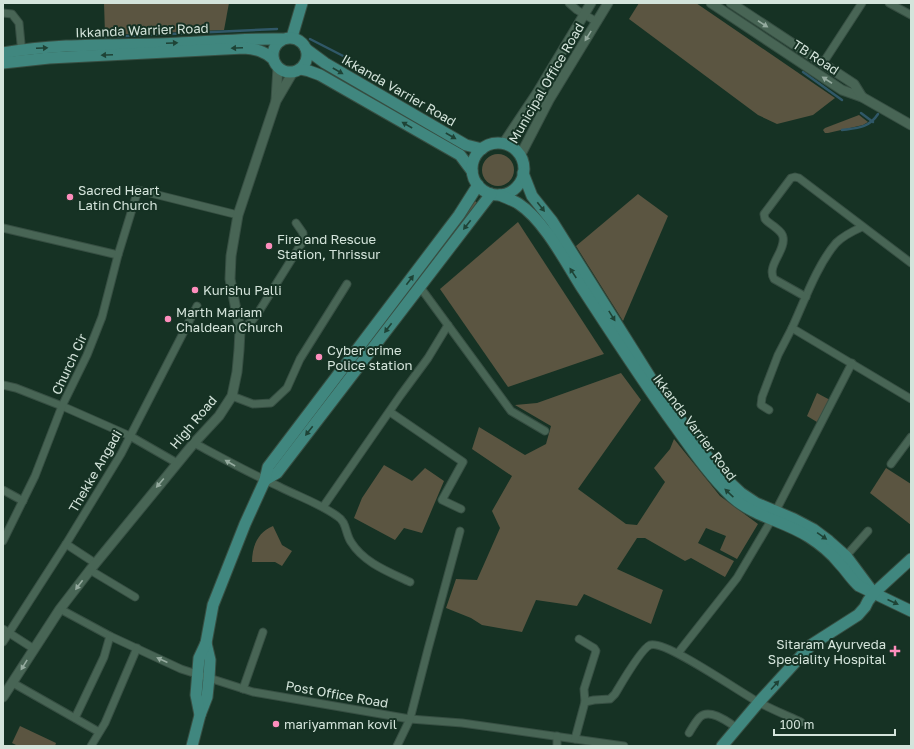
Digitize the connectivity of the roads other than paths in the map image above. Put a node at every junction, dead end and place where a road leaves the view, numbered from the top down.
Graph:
1 (302, 3) edge
2 (569, 3) edge
3 (591, 3) edge
4 (608, 3) edge
5 (712, 3) edge
6 (731, 3) edge
7 (862, 3) edge
8 (889, 3) edge
9 (3, 13) edge
10 (584, 14) junction
11 (911, 15) edge
12 (597, 22) junction
13 (287, 38) junction
14 (306, 49) junction
15 (3, 53) edge
16 (22, 55) junction
17 (3, 62) edge
18 (275, 63) junction
19 (823, 63) junction
20 (297, 70) junction
21 (862, 97) junction
22 (276, 101) junction
23 (911, 124) edge
24 (503, 144) junction
25 (482, 149) junction
26 (520, 156) junction
27 (472, 171) junction
28 (523, 173) junction
29 (478, 185) junction
30 (496, 194) junction
31 (238, 215) junction
32 (296, 223) dead end
33 (862, 227) junction
34 (3, 228) edge
35 (118, 256) junction
36 (911, 263) edge
37 (347, 284) dead end
38 (420, 287) junction
39 (806, 297) junction
40 (196, 306) dead end
41 (448, 325) junction
42 (792, 328) junction
43 (240, 330) junction
44 (852, 363) junction
45 (3, 385) edge
46 (232, 396) junction
47 (911, 399) edge
48 (62, 406) junction
49 (769, 410) dead end
50 (390, 412) junction
51 (545, 431) dead end
52 (130, 436) junction
53 (911, 437) edge
54 (194, 442) junction
55 (177, 463) junction
56 (891, 464) dead end
57 (265, 480) junction
58 (3, 490) edge
59 (23, 501) junction
60 (323, 507) junction
61 (461, 509) dead end
62 (773, 516) junction
63 (460, 531) dead end
64 (868, 531) dead end
65 (3, 541) edge
66 (66, 544) junction
67 (846, 556) junction
68 (911, 559) edge
69 (92, 567) junction
70 (410, 582) dead end
71 (874, 594) junction
72 (135, 597) dead end
73 (60, 609) junction
74 (911, 611) edge
75 (6, 631) edge
76 (263, 632) dead end
77 (110, 636) junction
78 (579, 639) dead end
79 (3, 642) edge
80 (206, 643) junction
81 (136, 648) junction
82 (34, 649) junction
83 (678, 653) junction
84 (198, 675) junction
85 (209, 678) junction
86 (13, 683) junction
87 (243, 689) junction
88 (3, 697) edge
89 (585, 702) junction
90 (759, 702) junction
91 (200, 715) junction
92 (75, 718) junction
93 (410, 719) junction
94 (801, 722) dead end
95 (737, 728) junction
96 (99, 732) junction
97 (689, 733) dead end
98 (557, 736) junction
99 (575, 739) junction
100 (91, 746) edge
101 (192, 746) edge
102 (397, 746) edge
103 (557, 746) edge
104 (624, 746) edge
105 (722, 746) edge

1 - 13 main road
2 - 10 street
3 - 10 main road
4 - 12 main road, Municipal Office Road
21 -> 5 main road, TB Road
6 -> 19 main road
7 - 19 street
8 - 11 street
9 - 16 street
10 - 12 street
10 - 24 main road
12 -> 26 main road, Municipal Office Road
13 - 14 main road
16 -> 13 main road, Ikkanda Warrier Road
13 - 18 main road
14 - 20 main road
14 -> 25 main road, Ikkanda Varrier Road
15 - 16 main road, Ikkanda Warrier Road
16 - 17 main road, Ikkanda Warrier Road
18 -> 16 main road, Ikkanda Warrier Road
18 - 20 main road
18 - 22 main road
19 - 21 main road
20 - 22 main road, High Road
27 -> 20 main road, Ikkanda Varrier Road
21 - 23 main road, TB Road
22 - 31 main road, High Road
24 - 25 main road
24 - 26 main road
25 - 27 main road
26 - 28 main road
27 - 29 main road
28 - 30 main road
28 -> 62 main road, Ikkanda Varrier Road
29 - 30 main road
57 -> 29 main road
30 -> 38 main road
62 -> 30 main road, Ikkanda Varrier Road
31 - 35 street, Church Cir
31 - 43 main road, High Road
32 - 43 street
33 - 36 street
33 - 39 street
33 - 39 street
34 - 35 street
35 - 48 street, Church Cir
37 - 46 street
38 - 41 street
38 -> 57 main road
39 - 42 street
40 - 52 street, Thekke Angadi
41 - 50 street
41 - 51 street
42 - 44 street
42 - 49 street
43 - 46 main road, High Road
44 - 47 street
44 - 62 street
45 - 48 street
46 - 54 main road, High Road
48 - 52 street
48 - 59 street, Church Cir
50 - 60 street
50 - 61 street
52 - 55 street
52 - 66 street, Thekke Angadi
53 - 56 street
54 - 55 main road, High Road
57 -> 54 street
55 -> 69 main road, High Road
57 - 60 street
57 - 80 main road
58 - 59 street
59 - 65 street, Church Cir
60 - 70 street
62 -> 67 main road, Ikkanda Varrier Road
62 - 71 main road, Ikkanda Varrier Road
62 - 83 street
63 - 93 street
64 - 67 street
66 - 69 street
66 - 75 street, Thekke Angadi
67 - 71 main road, Ikkanda Varrier Road
68 - 71 main road
69 - 72 street
69 -> 73 main road, High Road
71 -> 74 main road
90 -> 71 main road
73 - 77 street, Post Office Road
73 - 82 main road, High Road
75 - 79 street, Thekke Angadi
75 - 82 street
76 - 87 street
77 - 81 street, Post Office Road
77 - 92 street
78 - 89 street
80 - 84 main road
80 - 85 main road
84 -> 81 street, Post Office Road
81 - 96 street
82 -> 86 main road, High Road
83 - 89 street
83 - 90 street
84 - 85 street, Post Office Road
84 - 91 main road
85 - 87 street, Post Office Road
85 - 91 main road
86 - 88 main road, High Road
86 - 92 street
87 - 93 street, Post Office Road
89 - 99 street
90 - 94 street
90 - 95 main road
91 - 101 main road
92 - 96 street
93 - 98 street, Post Office Road
93 - 102 street
95 - 97 street
95 - 105 main road
96 - 100 street
98 - 99 street, Post Office Road
98 - 103 street
99 - 104 street, Post Office Road

